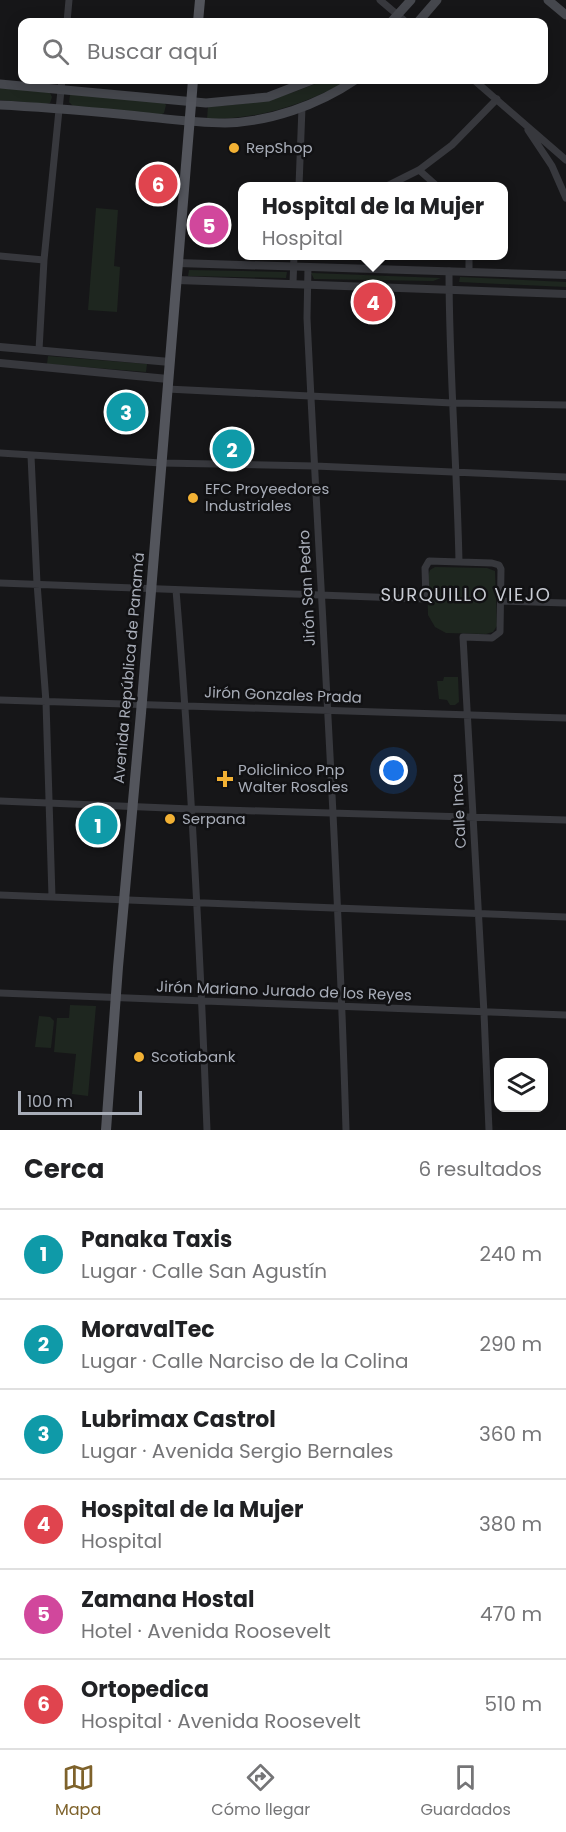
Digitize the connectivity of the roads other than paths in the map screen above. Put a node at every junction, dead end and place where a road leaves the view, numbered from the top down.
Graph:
1 (69, 0) edge
2 (200, 0) edge
3 (380, 0) edge
4 (411, 0) edge
5 (437, 0) edge
6 (548, 0) edge
7 (566, 15) edge
8 (67, 18) edge
9 (198, 18) edge
10 (393, 18) edge
11 (395, 18) edge
12 (421, 18) edge
13 (0, 84) edge
14 (62, 84) edge
15 (193, 84) edge
16 (302, 84) edge
17 (348, 84) edge
18 (479, 84) edge
19 (61, 90) junction
20 (496, 99) junction
21 (191, 102) junction
22 (0, 105) edge
23 (302, 107) junction
24 (59, 109) junction
25 (189, 121) junction
26 (523, 123) junction
27 (566, 160) edge
28 (419, 170) junction
29 (299, 182) edge
30 (396, 182) edge
31 (432, 182) edge
32 (566, 198) edge
33 (0, 256) edge
34 (44, 260) junction
35 (294, 260) edge
36 (469, 260) edge
37 (178, 263) junction
38 (294, 266) junction
39 (308, 267) junction
40 (449, 271) junction
41 (469, 272) junction
42 (566, 275) edge
43 (177, 280) junction
44 (293, 283) junction
45 (308, 284) junction
46 (449, 289) junction
47 (566, 294) edge
48 (0, 347) edge
49 (39, 350) junction
50 (170, 362) junction
51 (0, 363) edge
52 (168, 384) junction
53 (311, 396) junction
54 (452, 403) junction
55 (566, 405) edge
56 (0, 453) edge
57 (31, 456) junction
58 (161, 463) junction
59 (315, 466) junction
60 (457, 472) junction
61 (566, 477) edge
62 (459, 562) junction
63 (0, 583) edge
64 (37, 584) junction
65 (151, 589) junction
66 (176, 590) junction
67 (321, 594) junction
68 (501, 601) junction
69 (566, 603) edge
70 (0, 700) edge
71 (46, 702) junction
72 (141, 704) junction
73 (185, 706) junction
74 (327, 710) junction
75 (469, 715) junction
76 (566, 718) edge
77 (0, 801) edge
78 (49, 802) junction
79 (132, 806) junction
80 (191, 809) junction
81 (332, 812) junction
82 (473, 817) junction
83 (566, 820) edge
84 (0, 896) edge
85 (52, 897) junction
86 (123, 901) junction
87 (197, 904) junction
88 (338, 908) junction
89 (478, 914) junction
90 (566, 917) edge
91 (0, 993) edge
92 (116, 998) junction
93 (202, 1001) junction
94 (342, 1006) junction
95 (484, 1013) junction
96 (566, 1015) edge
97 (106, 1130) edge
98 (207, 1130) edge
99 (346, 1130) edge
100 (489, 1130) edge

1 - 8 street
2 - 9 main road
3 - 10 street
4 - 11 main road
5 - 12 main road
6 - 7 main road
13 - 19 main road
14 - 19 street
15 - 21 main road, Avenida República de Panamá
16 - 21 main road
17 - 23 main road
18 - 20 street
19 - 21 main road
19 - 24 street
20 - 26 street
20 - 28 street
21 - 25 main road, Avenida República de Panamá
22 - 24 main road
23 - 25 main road
23 - 29 street
24 - 25 main road
24 - 34 street
25 - 37 main road, Avenida República de Panamá
26 - 27 street
26 - 32 street
28 - 30 street
28 - 31 street
33 - 34 street
34 - 49 street
35 - 38 street
36 - 41 street
37 - 38 street
37 - 43 main road, Avenida República de Panamá
38 - 39 street
38 - 44 street
39 - 40 street
39 - 45 street, Jirón San Pedro
40 - 41 street
40 - 46 street
41 - 42 street
43 - 44 street
43 - 50 main road, Avenida República de Panamá
44 - 45 street
45 - 46 street
45 - 53 street, Jirón San Pedro
46 - 47 street
46 - 54 street
48 - 49 street
49 - 50 street
50 - 52 main road, Avenida República de Panamá
51 - 52 street
52 - 53 street
52 - 58 main road, Avenida República de Panamá
53 - 54 street
53 - 59 street, Jirón San Pedro
54 - 55 street
54 - 60 street
56 - 57 street
57 - 58 street
57 - 64 street
58 - 59 street
58 - 65 main road, Avenida República de Panamá
59 - 60 street
59 - 67 street, Jirón San Pedro
60 - 61 street
60 - 62 street
62 - 67 street, Calle Inca
62 - 68 street, Calle Inca
63 - 64 street
64 - 65 street
64 - 71 street
65 - 66 street
65 - 72 main road, Avenida República de Panamá
66 - 67 street
66 - 73 street
67 - 74 street, Jirón San Pedro
68 - 69 street
68 - 75 street, Calle Inca
70 - 71 street, Jirón Gonzales Prada
71 - 72 street, Jirón Gonzales Prada
71 - 78 street
72 - 73 street, Jirón Gonzales Prada
72 - 79 main road, Avenida República de Panamá
73 - 74 street, Jirón Gonzales Prada
73 - 80 street
74 - 75 street, Jirón Gonzales Prada
74 - 81 street, Jirón San Pedro
75 - 76 street, Jirón Gonzales Prada
75 - 82 street, Calle Inca
77 - 78 street
78 - 79 street
78 - 85 street
79 - 80 street
79 - 86 main road, Avenida República de Panamá
80 - 81 street
80 - 87 street
81 - 82 street
81 - 88 street, Jirón San Pedro
82 - 83 street
82 - 89 street, Calle Inca
84 - 85 street
85 - 86 street
86 - 87 street
86 - 92 main road, Avenida República de Panamá
87 - 88 street
87 - 93 street
88 - 89 street
88 - 94 street, Jirón San Pedro
89 - 90 street
89 - 95 street, Calle Inca
91 - 92 street, Jirón Mariano Jurado de los Reyes
92 - 93 street, Jirón Mariano Jurado de los Reyes
92 - 97 main road, Avenida República de Panamá
93 - 94 street, Jirón Mariano Jurado de los Reyes
93 - 98 street
94 - 95 street, Jirón Mariano Jurado de los Reyes
94 - 99 street, Jirón San Pedro
95 - 96 street, Jirón Mariano Jurado de los Reyes
95 - 100 street, Calle Inca

